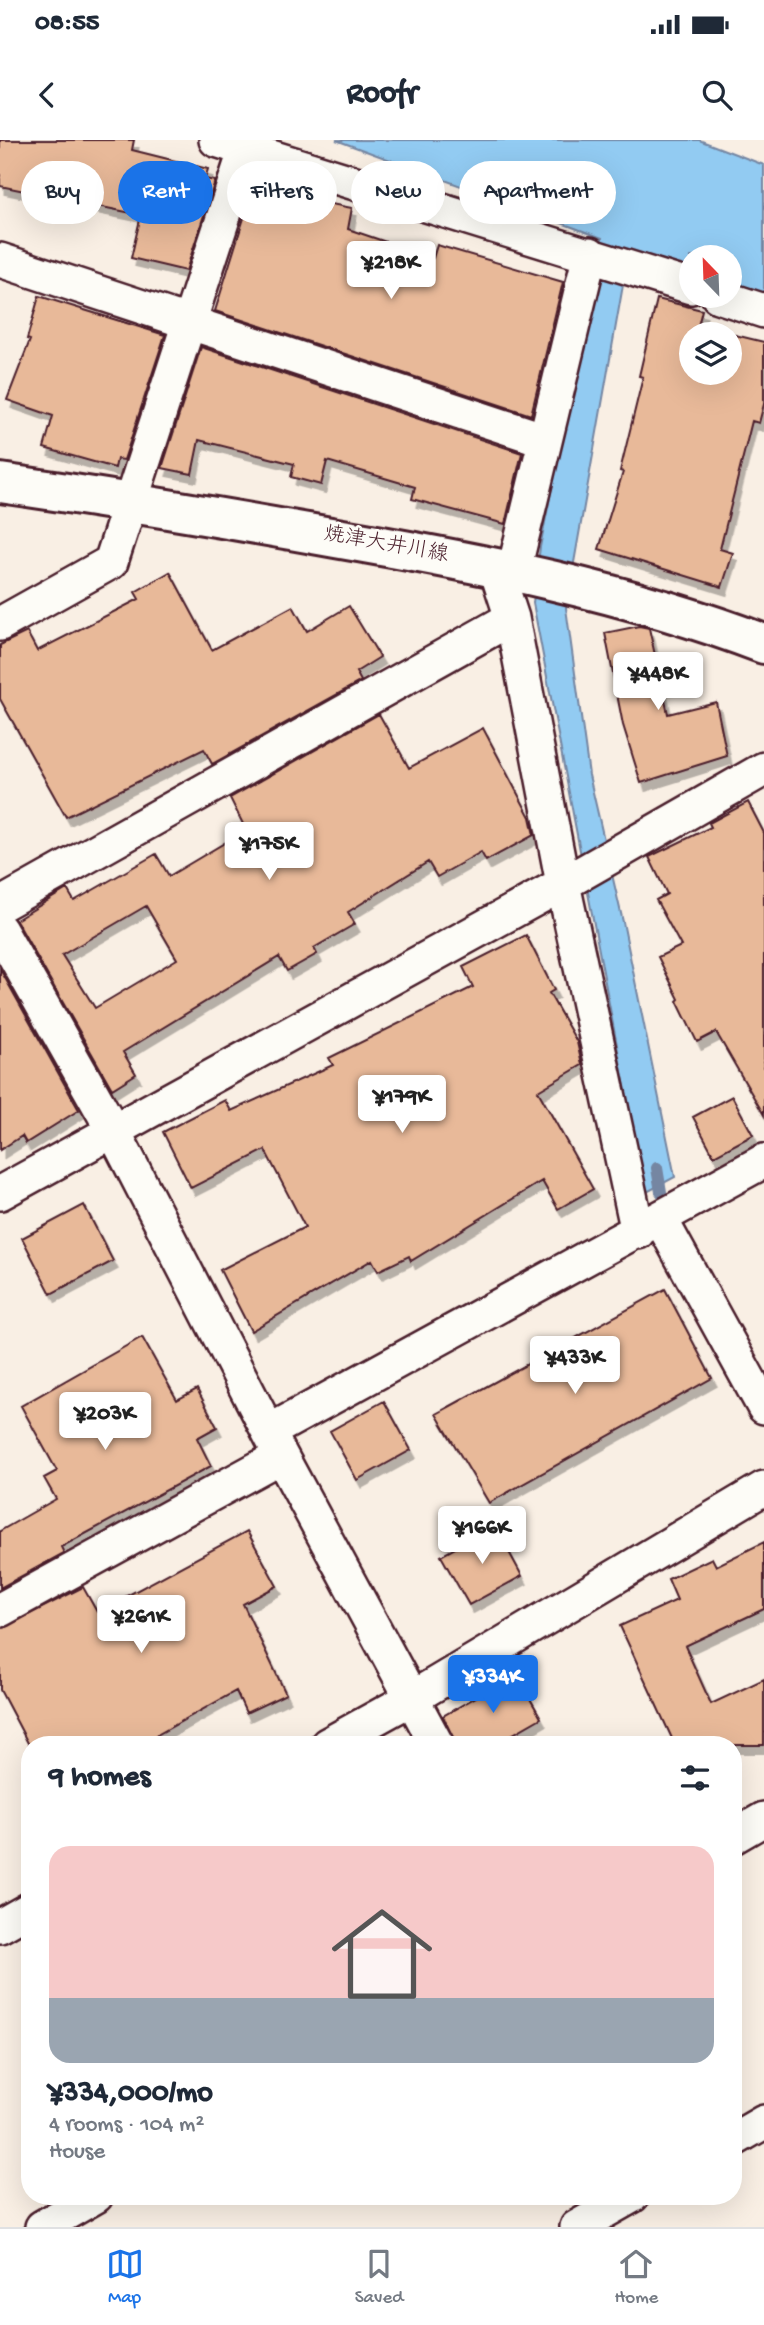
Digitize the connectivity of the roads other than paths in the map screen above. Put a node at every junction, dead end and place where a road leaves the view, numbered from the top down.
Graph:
1 (238, 144) edge
2 (590, 254) junction
3 (0, 260) edge
4 (679, 283) edge
5 (742, 304) edge
6 (764, 311) edge
7 (188, 322) junction
8 (545, 440) junction
9 (0, 483) edge
10 (129, 501) junction
11 (512, 570) junction
12 (512, 618) junction
13 (0, 624) edge
14 (764, 644) edge
15 (764, 769) edge
16 (570, 880) junction
17 (0, 905) edge
18 (0, 930) edge
19 (113, 1130) junction
20 (764, 1161) edge
21 (0, 1193) edge
22 (650, 1226) junction
23 (764, 1407) edge
24 (275, 1443) junction
25 (764, 1488) edge
26 (0, 1610) edge
27 (412, 1698) junction
28 (343, 1736) edge
29 (432, 1736) edge
30 (764, 1819) edge
31 (742, 1832) edge
32 (21, 1914) edge
33 (0, 1926) edge
34 (764, 2123) edge
35 (742, 2135) edge
36 (80, 2205) edge
37 (616, 2205) edge
38 (42, 2227) edge
39 (577, 2227) edge

1 - 2 street
1 - 7 street
2 - 4 street
2 - 8 street
3 - 7 street
5 - 6 street
7 - 8 street
7 - 10 street
8 - 11 street
9 - 10 main road, 焼津大井川線
10 - 11 main road, 焼津大井川線
10 - 13 street
11 - 12 street
11 - 14 main road, 焼津大井川線
12 - 16 street
12 - 17 street
15 - 16 street
16 - 19 street
16 - 22 street
18 - 19 street
19 - 21 street
19 - 24 street
20 - 22 street
22 - 23 street
22 - 24 street
24 - 26 street
24 - 27 street
25 - 27 street
27 - 28 street
27 - 29 street
30 - 31 street
32 - 33 street
34 - 35 street
36 - 38 street
37 - 39 street

